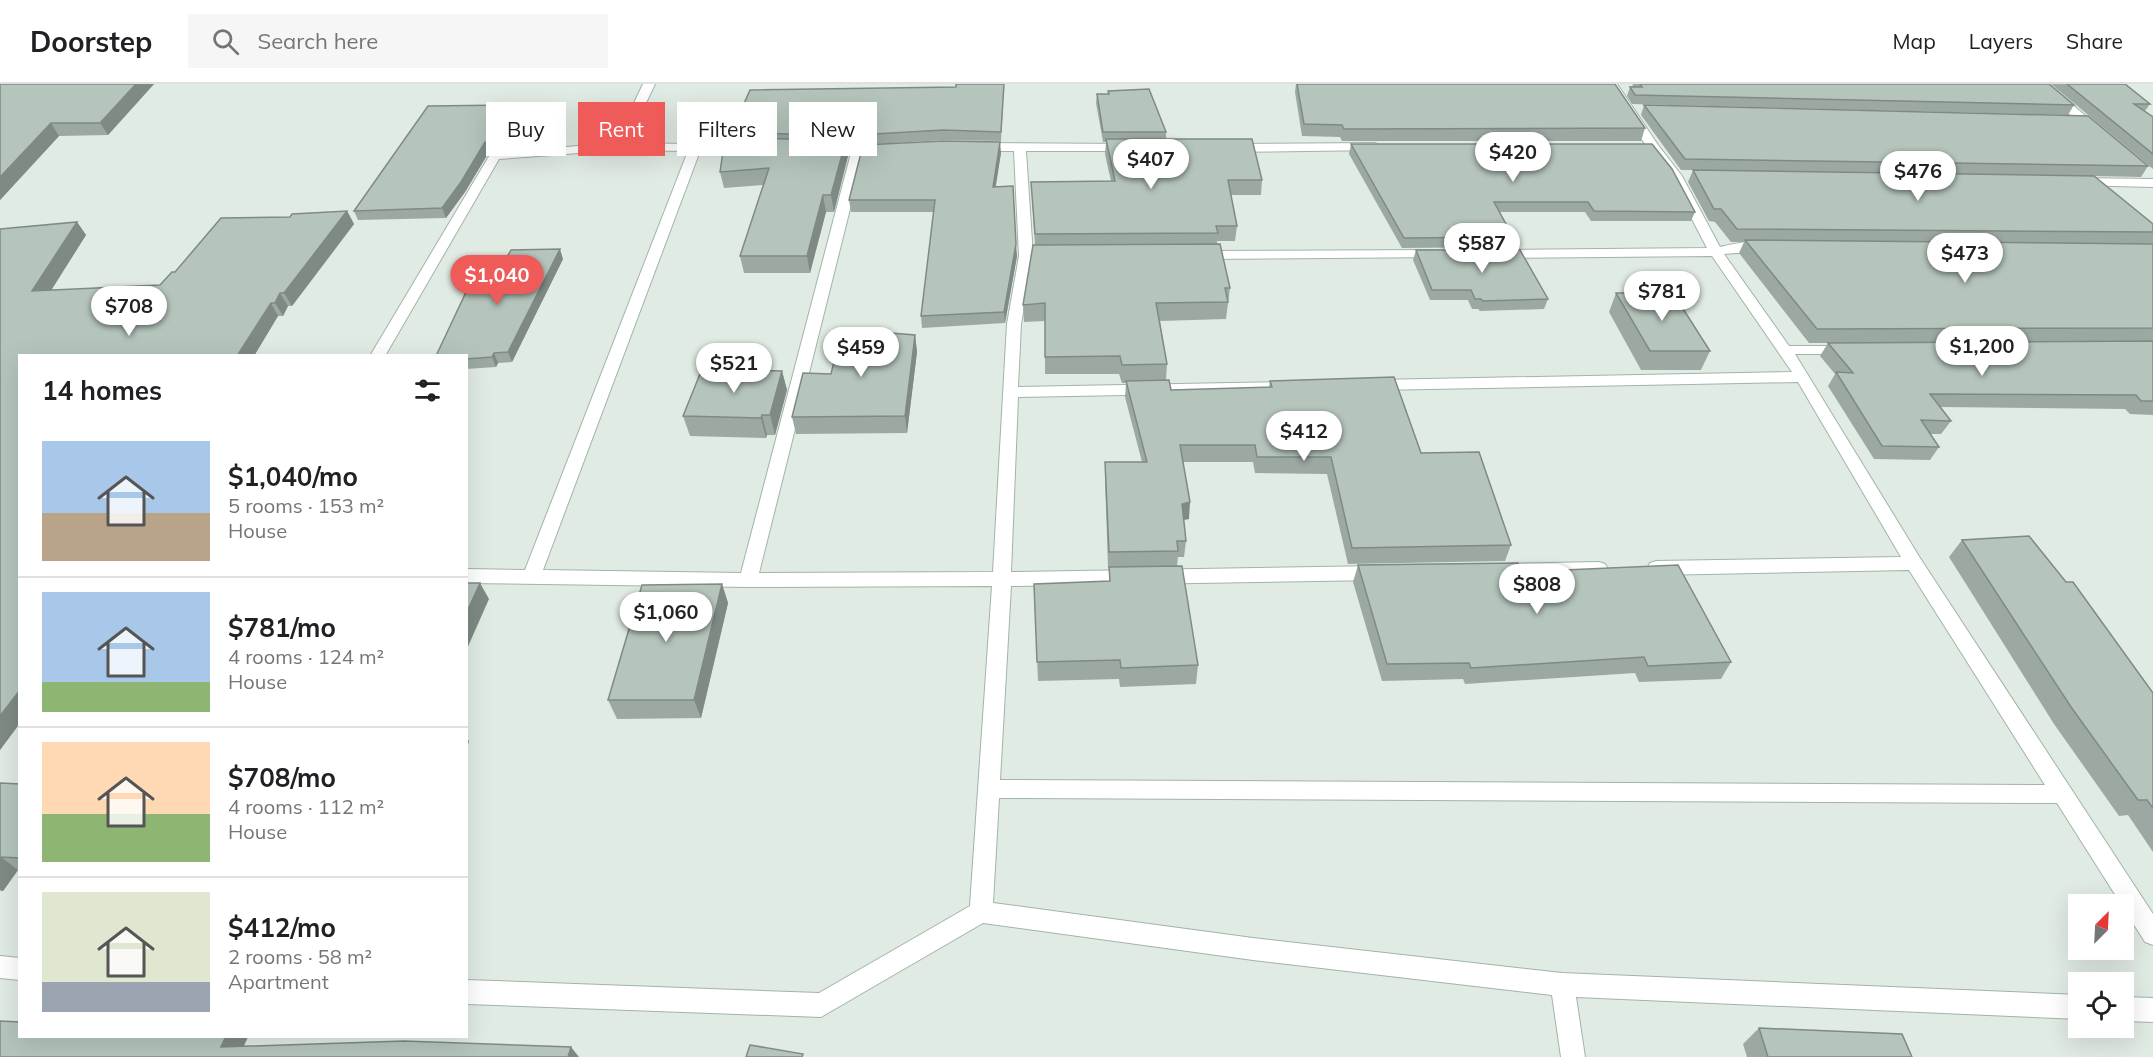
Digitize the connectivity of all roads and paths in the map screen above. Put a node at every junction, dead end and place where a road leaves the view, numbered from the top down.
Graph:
1 (649, 84) edge
2 (1611, 84) edge
3 (2041, 84) edge
4 (640, 102) edge
5 (2060, 120) edge
6 (2084, 121) junction
7 (2110, 142) edge
8 (966, 146) edge
9 (1390, 147) edge
10 (901, 148) edge
11 (1020, 148) junction
12 (1139, 148) edge
13 (1211, 148) edge
14 (578, 149) edge
15 (877, 150) edge
16 (692, 156) edge
17 (857, 156) edge
18 (2070, 182) edge
19 (2153, 183) edge
20 (1773, 247) edge
21 (1716, 252) junction
22 (1454, 254) edge
23 (1478, 254) edge
24 (1181, 255) edge
25 (1783, 350) junction
26 (1866, 350) edge
27 (378, 354) edge
28 (1803, 378) junction
29 (1353, 386) edge
30 (1294, 387) edge
31 (1010, 392) junction
32 (1914, 563) junction
33 (1638, 568) edge
34 (1614, 569) edge
35 (1482, 571) edge
36 (1398, 573) edge
37 (468, 576) edge
38 (532, 576) junction
39 (1002, 579) junction
40 (748, 580) junction
41 (989, 789) junction
42 (2062, 794) junction
43 (981, 912) junction
44 (2153, 934) edge
45 (0, 967) edge
46 (18, 969) edge
47 (1562, 984) junction
48 (468, 992) edge
49 (2068, 1007) edge
50 (2134, 1009) edge
51 (2153, 1010) edge
52 (1573, 1057) edge

1 - 4 street
2 - 21 street
3 - 6 street
5 - 6 street
6 - 7 street
8 - 11 street
9 - 13 street
10 - 15 street
11 - 12 street
11 - 31 street
14 - 27 street
16 - 38 street
17 - 40 street
18 - 19 street
20 - 21 street
21 - 23 street
21 - 25 street
22 - 24 street
25 - 26 street
25 - 28 street
28 - 29 street
28 - 32 street
30 - 31 street
31 - 39 street
32 - 33 street
32 - 42 street
34 - 35 street
36 - 39 street
37 - 38 street
38 - 40 street
39 - 40 street
39 - 41 street
41 - 42 street
41 - 43 street
42 - 44 street
43 - 47 street
43 - 48 street
45 - 46 street
47 - 49 street
47 - 52 street
50 - 51 street

